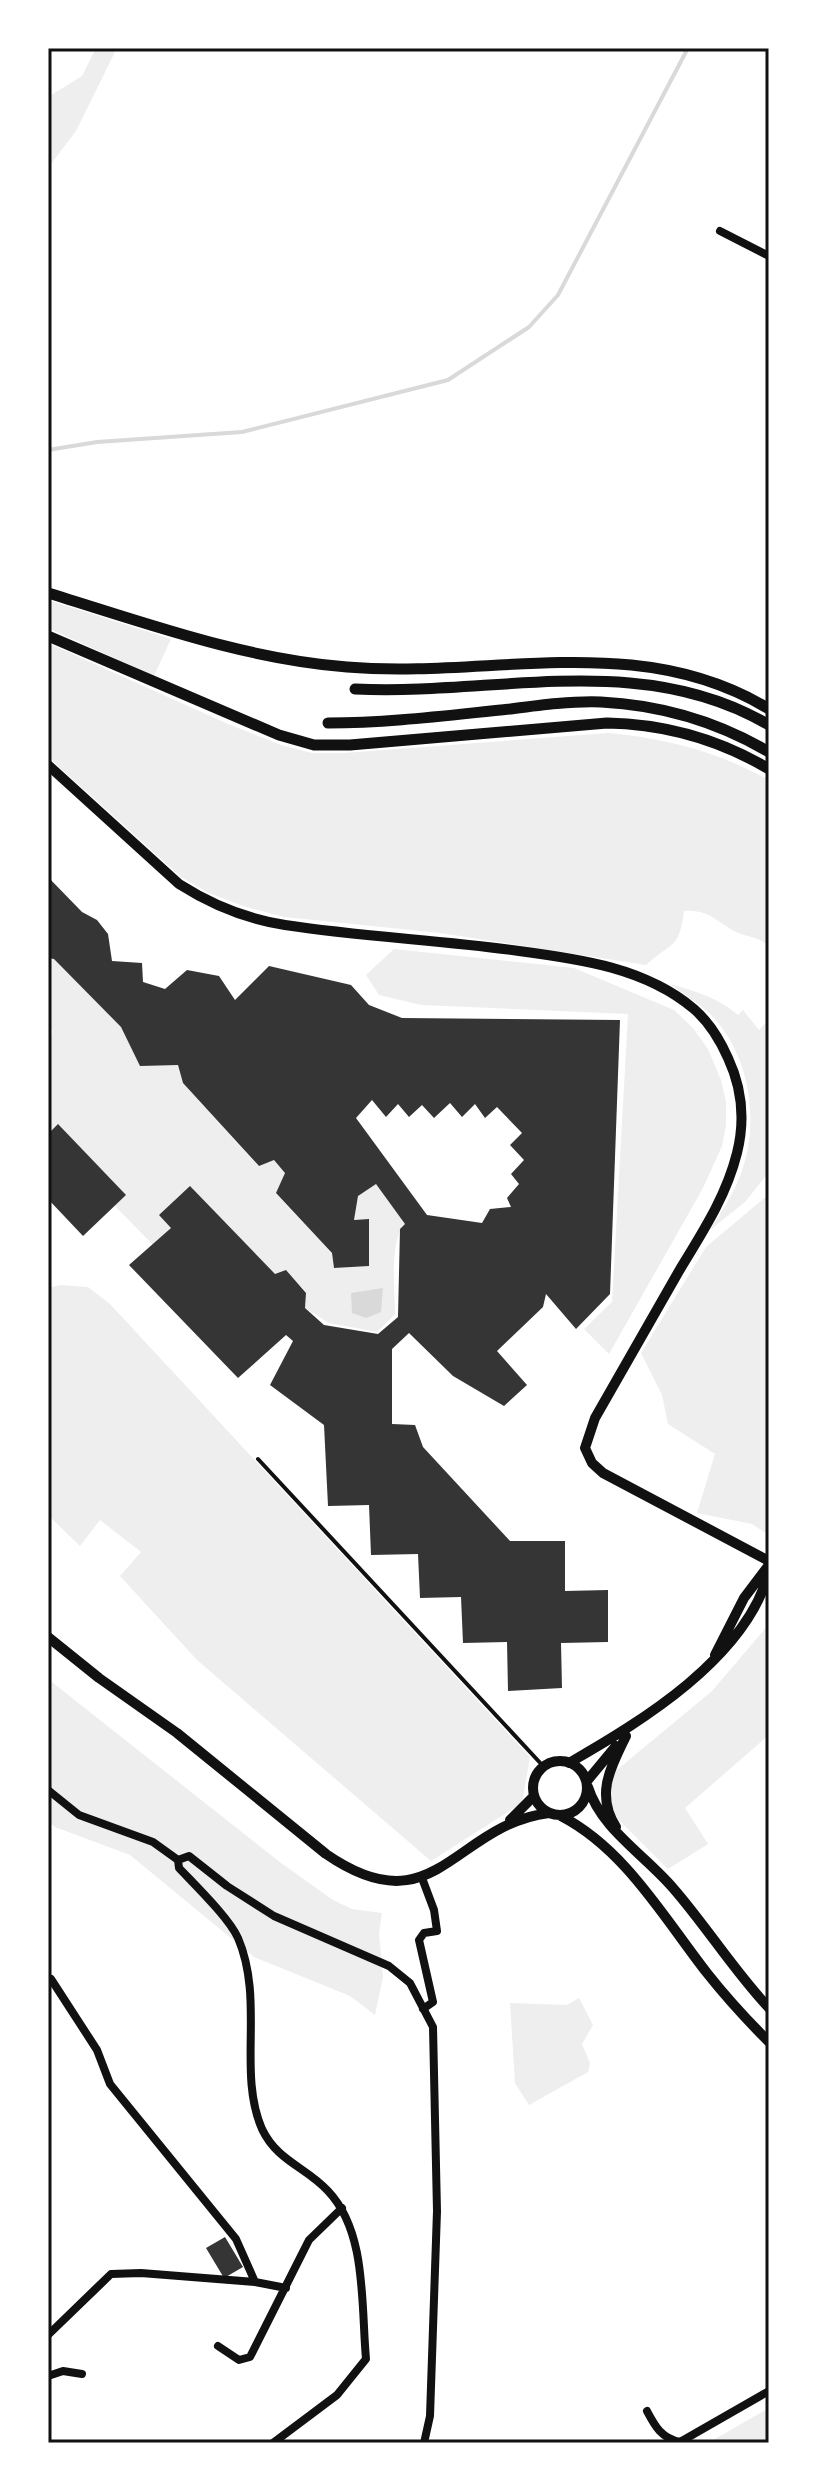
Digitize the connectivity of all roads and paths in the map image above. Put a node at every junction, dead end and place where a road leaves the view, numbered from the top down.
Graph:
1 (720, 231) dead end
2 (769, 256) edge
3 (48, 593) edge
4 (48, 636) edge
5 (355, 689) dead end
6 (769, 709) edge
7 (328, 723) dead end
8 (769, 725) edge
9 (769, 752) edge
10 (48, 765) edge
11 (769, 769) edge
12 (258, 1459) dead end
13 (769, 1563) edge
14 (769, 1572) edge
15 (48, 1637) edge
16 (714, 1657) junction
17 (653, 1710) junction
18 (626, 1736) junction
19 (569, 1763) junction
20 (544, 1767) junction
21 (587, 1784) junction
22 (48, 1790) edge
23 (534, 1796) junction
24 (549, 1813) junction
25 (561, 1816) junction
26 (495, 1832) junction
27 (627, 1840) junction
28 (178, 1860) junction
29 (422, 1878) junction
30 (51, 1979) dead end
31 (769, 2008) edge
32 (423, 2009) junction
33 (769, 2042) edge
34 (342, 2208) junction
35 (255, 2282) junction
36 (286, 2288) junction
37 (48, 2335) edge
38 (218, 2346) dead end
39 (82, 2374) dead end
40 (48, 2376) edge
41 (769, 2391) edge
42 (647, 2411) dead end
43 (273, 2443) edge
44 (424, 2443) edge

1 - 2 street
3 - 6 main road
4 - 11 main road
5 - 8 main road
7 - 9 main road
10 - 13 street
12 - 20 lane
13 - 16 street
14 - 16 street
15 - 29 street
16 - 17 street
17 - 18 street
17 - 19 street
18 - 21 street
18 - 27 street
19 - 20 street
19 - 21 street
20 - 23 street
21 - 25 street
21 - 27 street
22 - 28 street
23 - 24 street
23 - 26 street
24 - 25 street
24 - 26 street
25 - 33 street
26 - 29 street
27 - 31 street
28 - 32 street
28 - 34 street
29 - 32 street
30 - 35 street
32 - 44 street
34 - 36 street
34 - 43 street
35 - 36 street
35 - 37 street
36 - 38 street
39 - 40 street
41 - 42 street

